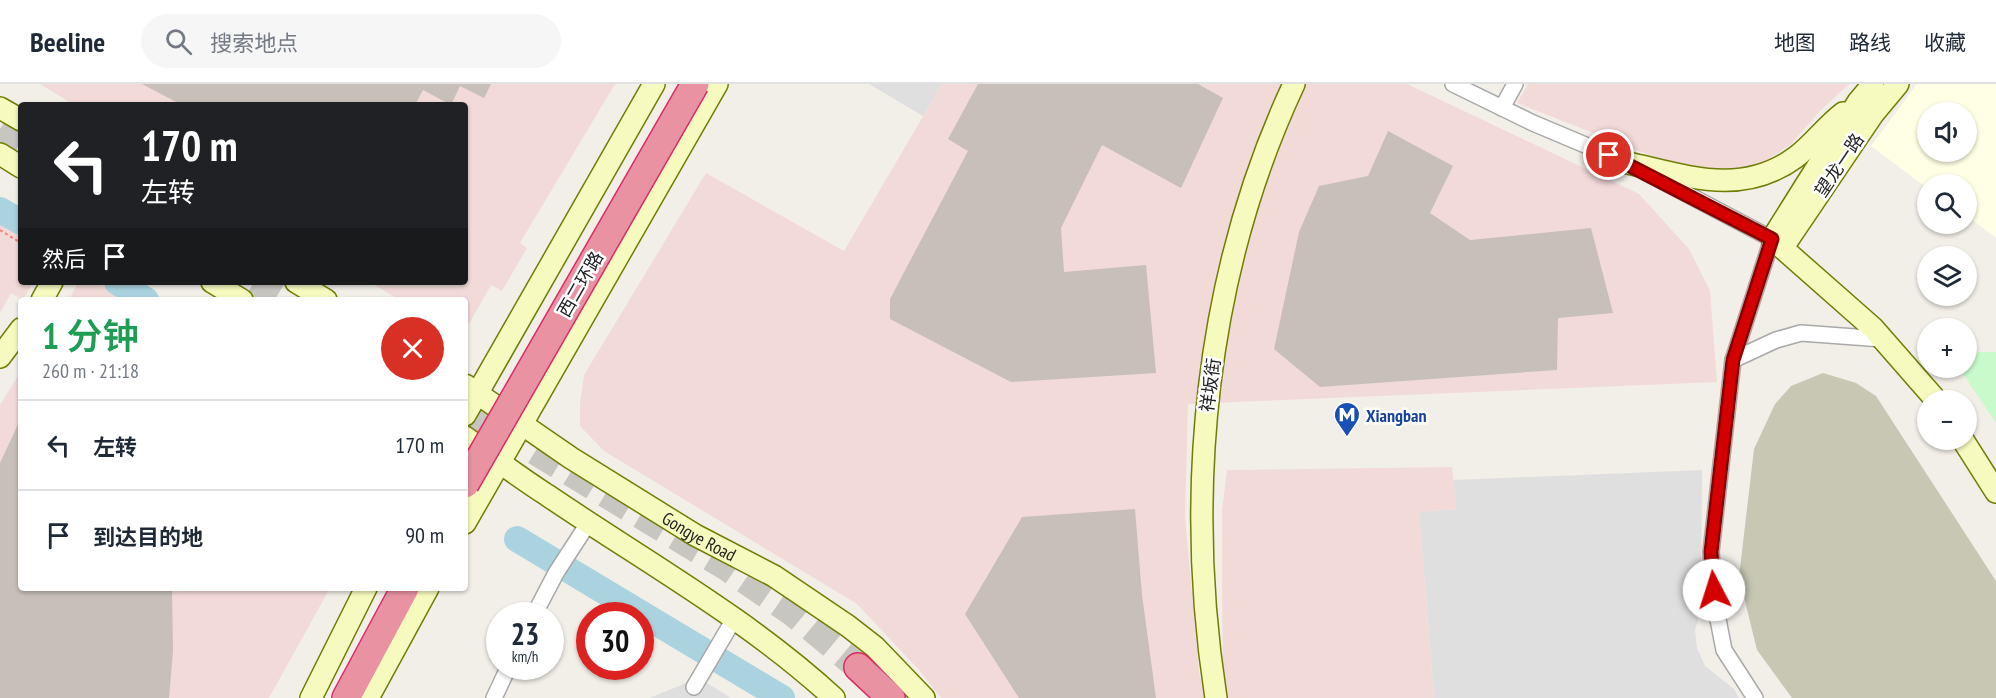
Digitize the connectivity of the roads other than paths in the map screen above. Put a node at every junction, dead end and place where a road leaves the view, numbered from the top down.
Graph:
1 (654, 84) edge
2 (678, 84) edge
3 (695, 84) edge
4 (717, 84) edge
5 (1294, 84) edge
6 (1453, 84) edge
7 (1515, 84) edge
8 (1873, 84) edge
9 (1898, 84) edge
10 (1858, 102) junction
11 (0, 108) edge
12 (1502, 108) junction
13 (18, 118) edge
14 (0, 154) edge
15 (1628, 163) junction
16 (18, 165) edge
17 (1777, 243) junction
18 (217, 285) edge
19 (301, 285) edge
20 (237, 297) edge
21 (321, 297) edge
22 (18, 332) edge
23 (1882, 339) junction
24 (0, 357) edge
25 (1733, 360) junction
26 (471, 389) edge
27 (1927, 390) edge
28 (521, 424) junction
29 (468, 439) edge
30 (468, 447) edge
31 (1969, 450) edge
32 (500, 462) junction
33 (468, 479) edge
34 (1996, 492) edge
35 (468, 518) edge
36 (589, 522) junction
37 (364, 591) edge
38 (384, 591) edge
39 (403, 591) edge
40 (426, 591) edge
41 (541, 602) edge
42 (734, 619) junction
43 (502, 680) edge
44 (850, 686) edge
45 (694, 687) dead end
46 (311, 698) edge
47 (328, 698) edge
48 (346, 698) edge
49 (368, 698) edge
50 (494, 698) edge
51 (891, 698) edge
52 (924, 698) edge
53 (1216, 698) edge
54 (1755, 698) edge

1 - 26 main road
2 - 30 highway, 西二环路
3 - 33 highway, 西二环路, bridge
4 - 28 main road
5 - 53 main road, 祥坂街
6 - 12 street
7 - 12 street
8 - 10 main road, 望龙一路
9 - 17 main road, 望龙一路
10 - 15 main road
10 - 17 main road, 望龙一路
11 - 13 main road
12 - 15 street
14 - 16 main road
15 - 17 street
17 - 23 main road
17 - 25 street
18 - 20 main road
19 - 21 main road
22 - 24 main road
23 - 25 street
23 - 27 main road
25 - 54 street
26 - 28 main road, Gongye Road
28 - 32 main road
28 - 52 main road, Gongye Road
29 - 32 main road
31 - 34 main road
32 - 35 main road
32 - 36 main road
36 - 41 street
36 - 42 main road
37 - 46 main road
38 - 47 highway
39 - 48 highway
40 - 49 main road
42 - 44 main road
42 - 45 street
43 - 50 street
44 - 51 highway

